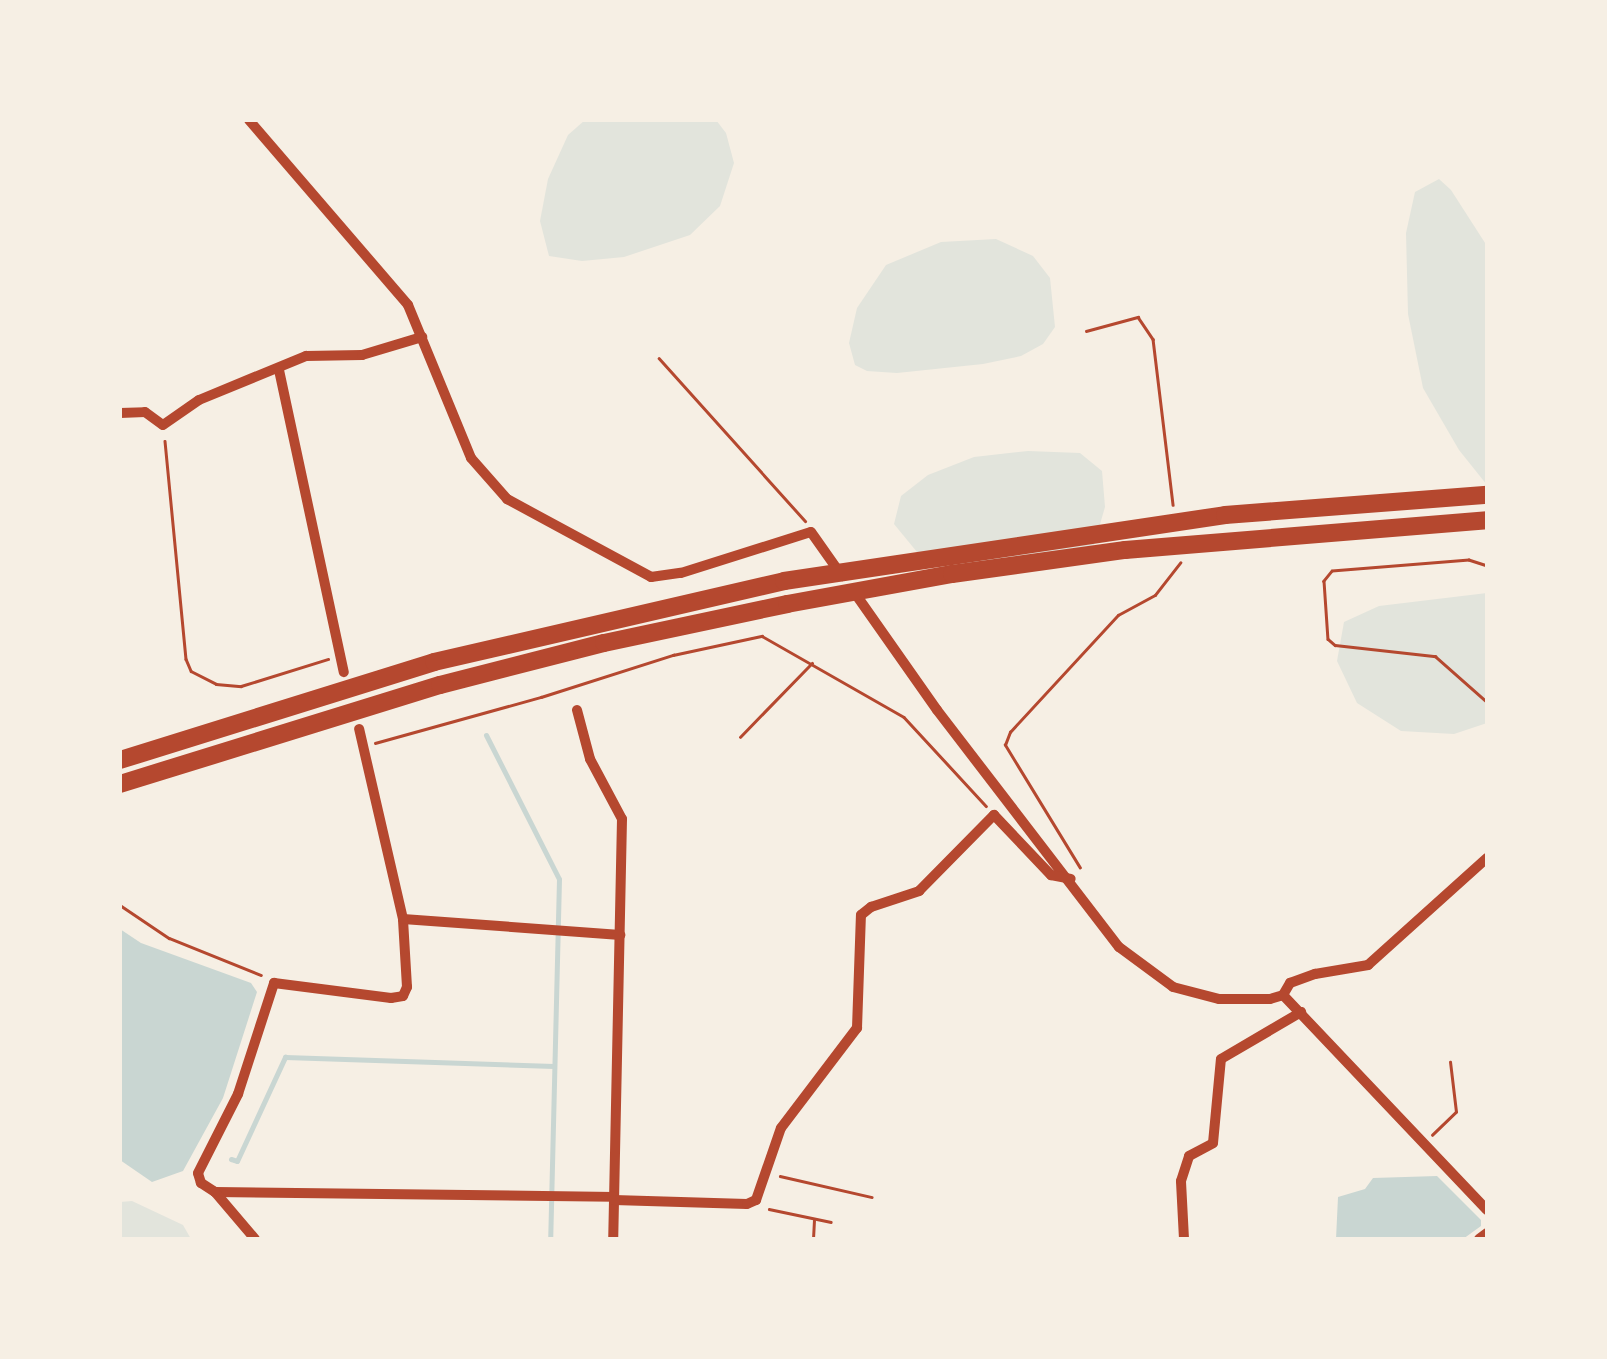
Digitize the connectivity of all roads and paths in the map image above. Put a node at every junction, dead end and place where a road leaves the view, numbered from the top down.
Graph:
1 (249, 120) edge
2 (1086, 331) dead end
3 (422, 337) junction
4 (659, 358) dead end
5 (279, 370) junction
6 (120, 412) edge
7 (163, 424) junction
8 (1487, 495) edge
9 (1173, 507) dead end
10 (1487, 520) edge
11 (811, 532) junction
12 (1180, 557) dead end
13 (1487, 566) edge
14 (338, 657) junction
15 (812, 662) junction
16 (344, 672) dead end
17 (1487, 702) edge
18 (577, 710) dead end
19 (359, 729) dead end
20 (740, 737) dead end
21 (364, 747) junction
22 (120, 760) edge
23 (120, 784) edge
24 (994, 815) junction
25 (1487, 858) edge
26 (1073, 883) junction
27 (120, 905) edge
28 (404, 919) junction
29 (620, 935) junction
30 (274, 983) junction
31 (1283, 995) junction
32 (1301, 1012) junction
33 (1450, 1062) dead end
34 (1424, 1142) junction
35 (766, 1173) junction
36 (215, 1192) junction
37 (872, 1197) dead end
38 (614, 1199) junction
39 (756, 1200) junction
40 (1487, 1210) edge
41 (814, 1219) junction
42 (831, 1222) dead end
43 (1487, 1233) edge
44 (255, 1239) edge
45 (613, 1239) edge
46 (812, 1239) edge
47 (1184, 1239) edge
48 (1479, 1239) edge

1 - 3 street
2 - 9 path
3 - 5 street
3 - 11 street
4 - 11 path
5 - 7 street
5 - 14 street
6 - 7 street
7 - 14 path
8 - 22 highway
10 - 23 highway
11 - 26 street
12 - 26 path
13 - 17 path
14 - 16 street
15 - 20 path
15 - 21 path
15 - 24 path
18 - 29 street
19 - 21 street
21 - 28 street
24 - 26 street
24 - 35 street
25 - 31 street
26 - 31 street
27 - 30 path
28 - 29 street
28 - 30 street
29 - 38 street
30 - 36 street
31 - 32 street
32 - 34 street
32 - 47 street
33 - 34 path
34 - 40 street
35 - 37 path
35 - 39 street
36 - 38 street
36 - 44 street
38 - 39 street
38 - 45 street
39 - 41 path
41 - 42 path
41 - 46 path
43 - 48 street

